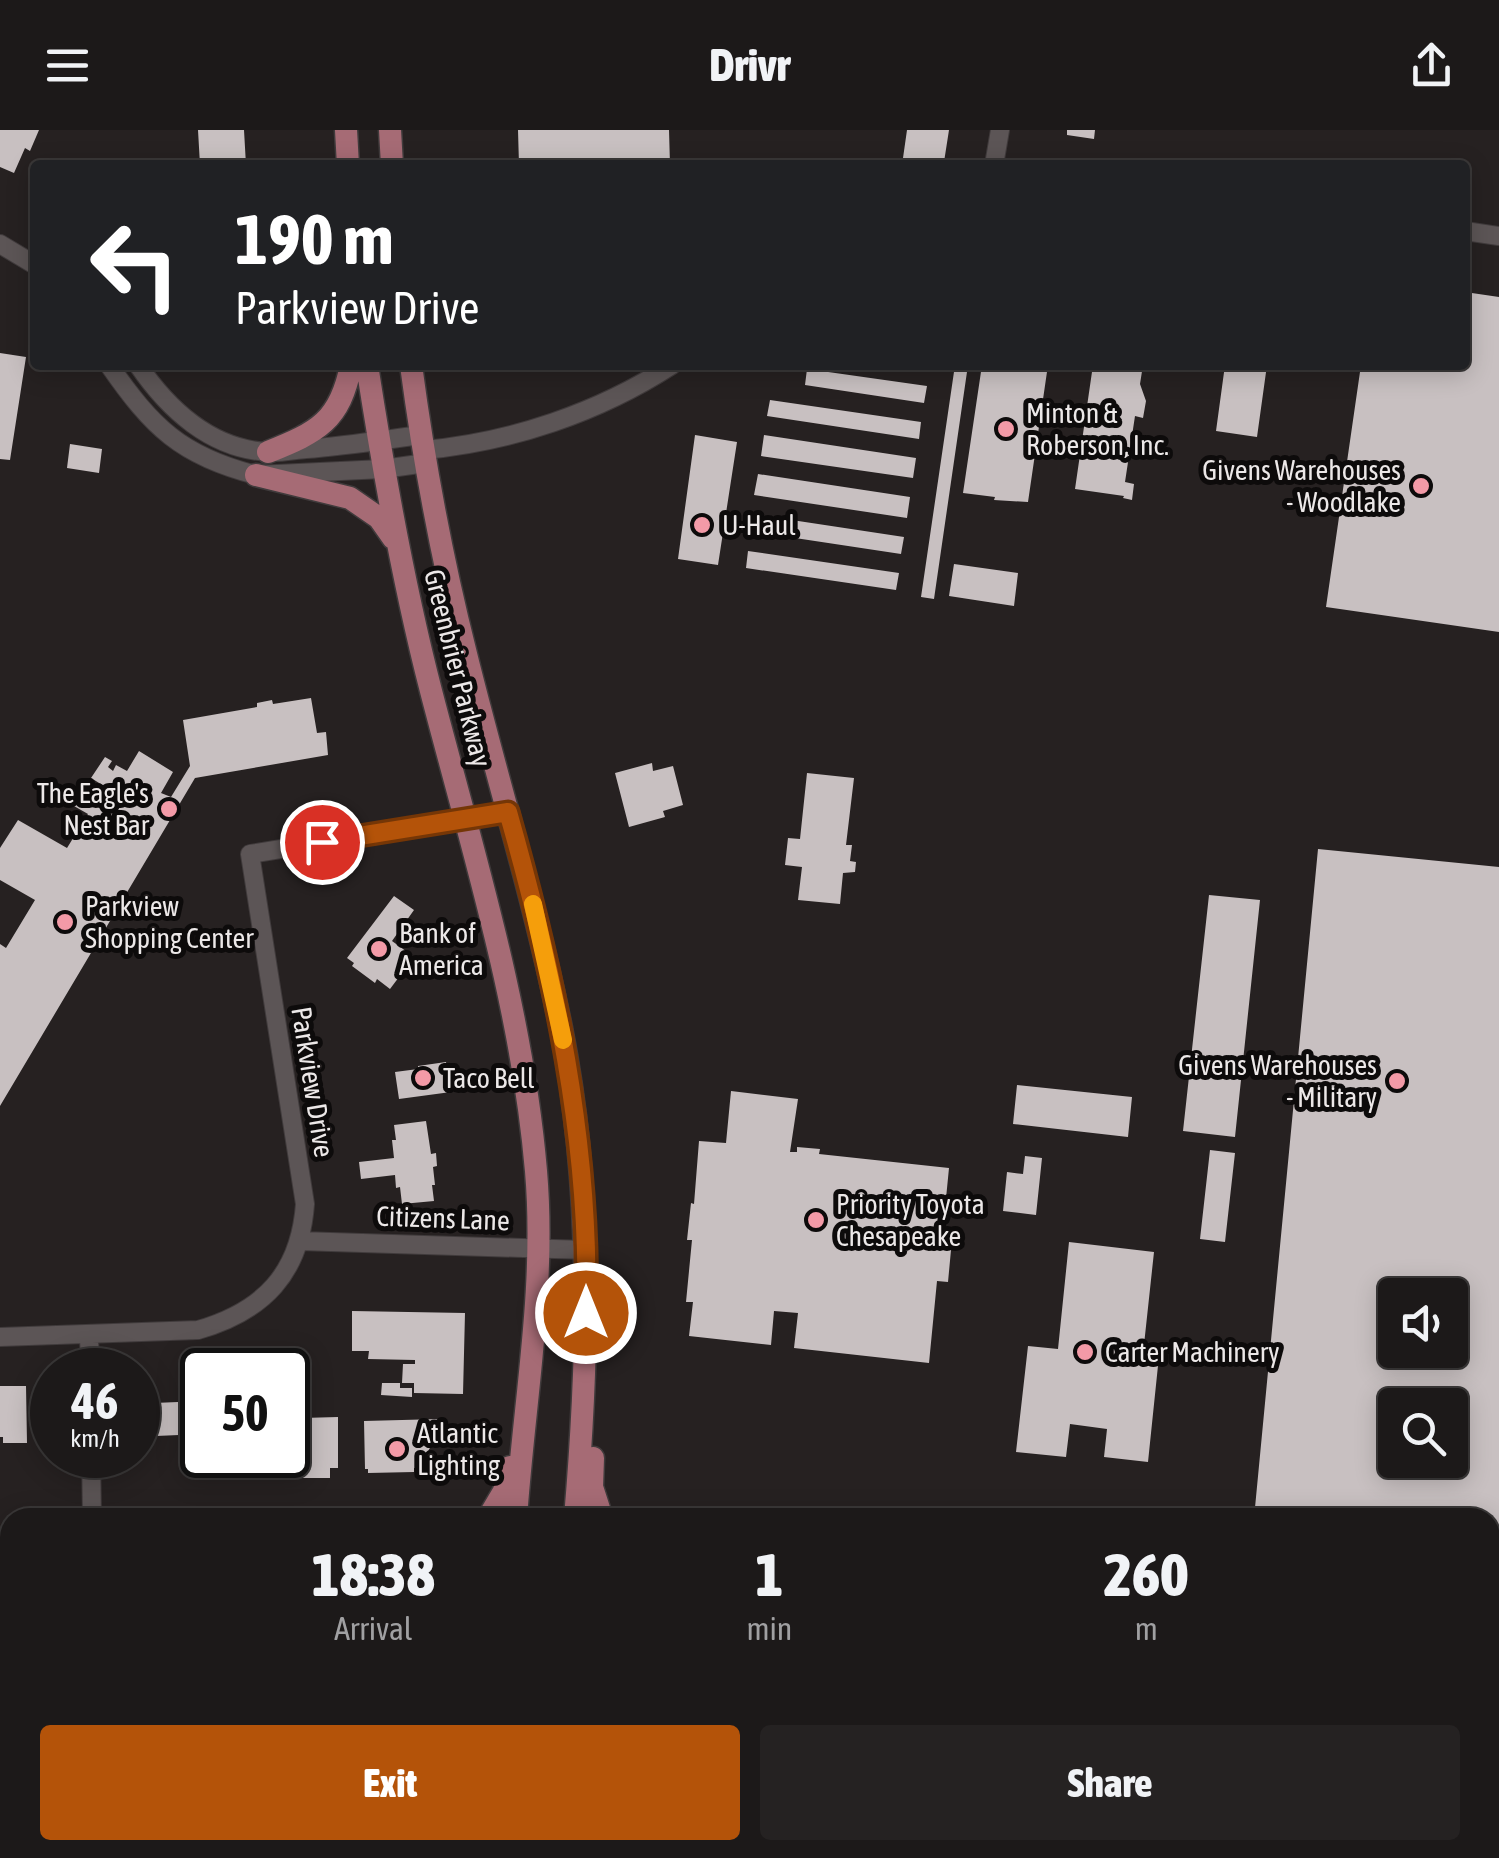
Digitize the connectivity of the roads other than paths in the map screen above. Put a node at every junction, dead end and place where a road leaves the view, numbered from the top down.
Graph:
1 (346, 130) edge
2 (390, 130) edge
3 (1000, 130) edge
4 (348, 160) edge
5 (392, 160) edge
6 (995, 160) edge
7 (1470, 232) edge
8 (1499, 236) edge
9 (0, 244) edge
10 (30, 261) edge
11 (113, 370) edge
12 (142, 370) edge
13 (350, 370) edge
14 (368, 370) edge
15 (412, 370) edge
16 (664, 370) edge
17 (378, 441) junction
18 (424, 450) junction
19 (268, 452) junction
20 (383, 470) junction
21 (256, 475) junction
22 (398, 546) junction
23 (508, 812) junction
24 (464, 819) junction
25 (300, 1241) junction
26 (539, 1248) junction
27 (585, 1250) junction
28 (90, 1335) junction
29 (0, 1337) edge
30 (90, 1348) edge
31 (532, 1350) junction
32 (583, 1384) junction
33 (91, 1478) edge
34 (92, 1508) edge
35 (495, 1508) edge
36 (517, 1508) edge
37 (575, 1508) edge
38 (599, 1508) edge

1 - 4 main road
2 - 5 main road
3 - 6 street
7 - 8 street
9 - 10 street
11 - 21 street
12 - 19 street
13 - 19 main road
14 - 17 main road, Greenbrier Parkway
15 - 18 main road, Greenbrier Parkway
16 - 18 street
17 - 18 street
17 - 19 street
17 - 20 main road, Greenbrier Parkway
18 - 20 street
18 - 23 main road, Greenbrier Parkway
20 - 21 street
20 - 22 main road, Greenbrier Parkway
21 - 22 main road
22 - 24 main road, Greenbrier Parkway
23 - 24 street, Parkview Drive
23 - 27 main road, Greenbrier Parkway
24 - 25 street, Parkview Drive
24 - 26 main road, Greenbrier Parkway
25 - 26 street, Citizens Lane
25 - 28 street, Parkview Drive
26 - 27 street, Citizens Lane
26 - 31 main road, Greenbrier Parkway
27 - 32 main road, Greenbrier Parkway
28 - 29 street, Parkview Drive
28 - 30 street
31 - 35 main road
31 - 36 main road, Greenbrier Parkway
32 - 37 main road, Greenbrier Parkway
32 - 38 main road
33 - 34 street

